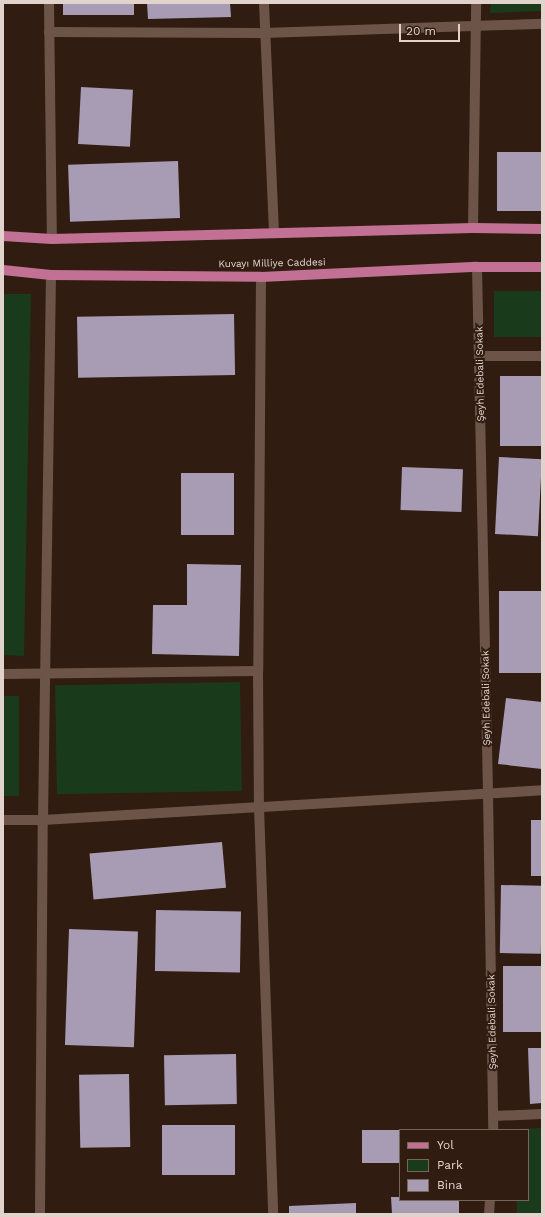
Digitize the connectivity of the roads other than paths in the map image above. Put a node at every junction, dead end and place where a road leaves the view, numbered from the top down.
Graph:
1 (49, 3) edge
2 (264, 3) edge
3 (476, 3) edge
4 (542, 24) edge
5 (475, 27) junction
6 (49, 32) junction
7 (264, 33) junction
8 (473, 228) junction
9 (542, 229) edge
10 (274, 233) junction
11 (3, 236) edge
12 (52, 239) junction
13 (477, 267) junction
14 (542, 267) edge
15 (3, 270) edge
16 (51, 275) junction
17 (261, 277) junction
18 (479, 356) junction
19 (542, 356) edge
20 (258, 671) junction
21 (45, 673) junction
22 (3, 674) edge
23 (542, 790) edge
24 (488, 793) junction
25 (259, 807) junction
26 (3, 820) edge
27 (43, 820) junction
28 (542, 1114) edge
29 (494, 1116) junction
30 (493, 1129) edge
31 (490, 1201) edge
32 (40, 1214) edge
33 (273, 1214) edge
34 (489, 1214) edge

1 - 6 street
2 - 7 street
3 - 5 street
4 - 5 street
5 - 7 street
5 - 8 street
6 - 7 street
6 - 12 street
7 - 10 street
8 - 9 main road
8 - 10 main road
10 - 12 main road
11 - 12 main road
13 - 14 main road, Kuvayı Milliye Caddesi
13 - 17 main road, Kuvayı Milliye Caddesi
13 - 18 street, Şeyh Edebali Sokak
15 - 16 main road, Kuvayı Milliye Caddesi
16 - 17 main road, Kuvayı Milliye Caddesi
16 - 21 street
17 - 20 street
18 - 19 street
18 - 24 street, Şeyh Edebali Sokak
20 - 21 street
20 - 25 street
21 - 22 street
21 - 27 street
23 - 24 street
24 - 25 street
24 - 29 street, Şeyh Edebali Sokak
25 - 27 street
25 - 33 street
26 - 27 street
27 - 32 street
28 - 29 street
29 - 30 street, Şeyh Edebali Sokak
31 - 34 street

